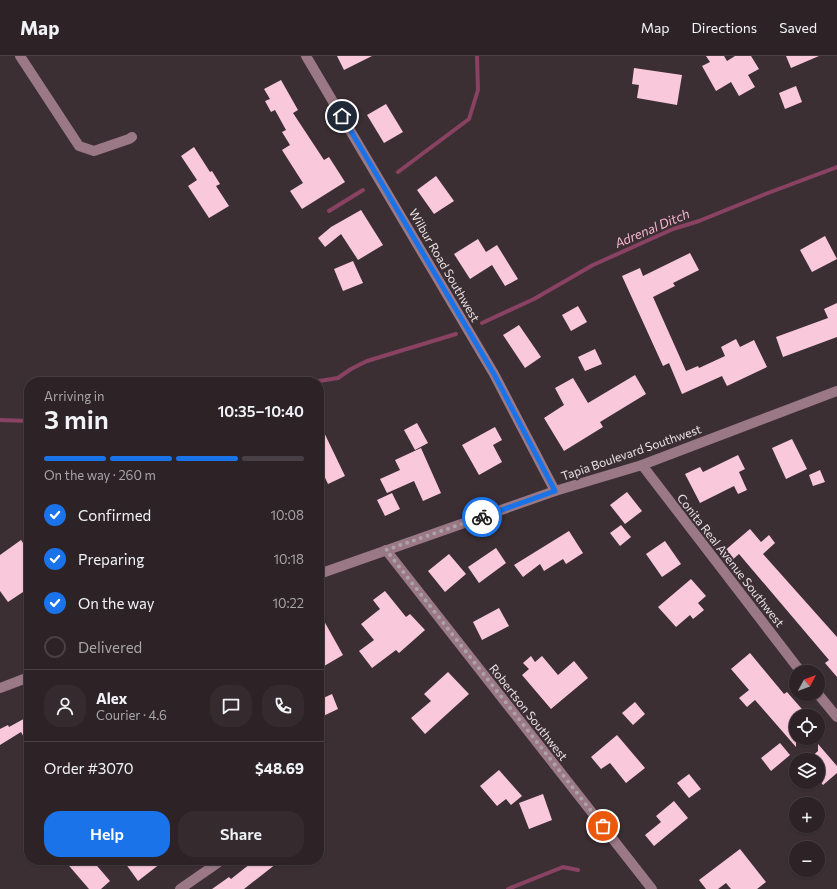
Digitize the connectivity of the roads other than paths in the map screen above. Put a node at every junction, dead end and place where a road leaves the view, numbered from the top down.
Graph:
1 (20, 56) edge
2 (306, 56) edge
3 (132, 137) dead end
4 (837, 391) edge
5 (642, 465) junction
6 (555, 491) junction
7 (386, 550) junction
8 (324, 572) edge
9 (796, 665) edge
10 (24, 679) edge
11 (0, 688) edge
12 (824, 701) edge
13 (837, 717) edge
14 (215, 865) edge
15 (180, 889) edge
16 (652, 889) edge

1 - 3 street
2 - 6 street, Wilbur Road Southwest
4 - 5 street, Tapia Boulevard Southwest
5 - 6 street, Tapia Boulevard Southwest
5 - 9 street, Conita Real Avenue Southwest
6 - 7 street, Tapia Boulevard Southwest
7 - 8 street, Tapia Boulevard Southwest
7 - 16 street, Robertson Southwest
10 - 11 street
12 - 13 street
14 - 15 street

